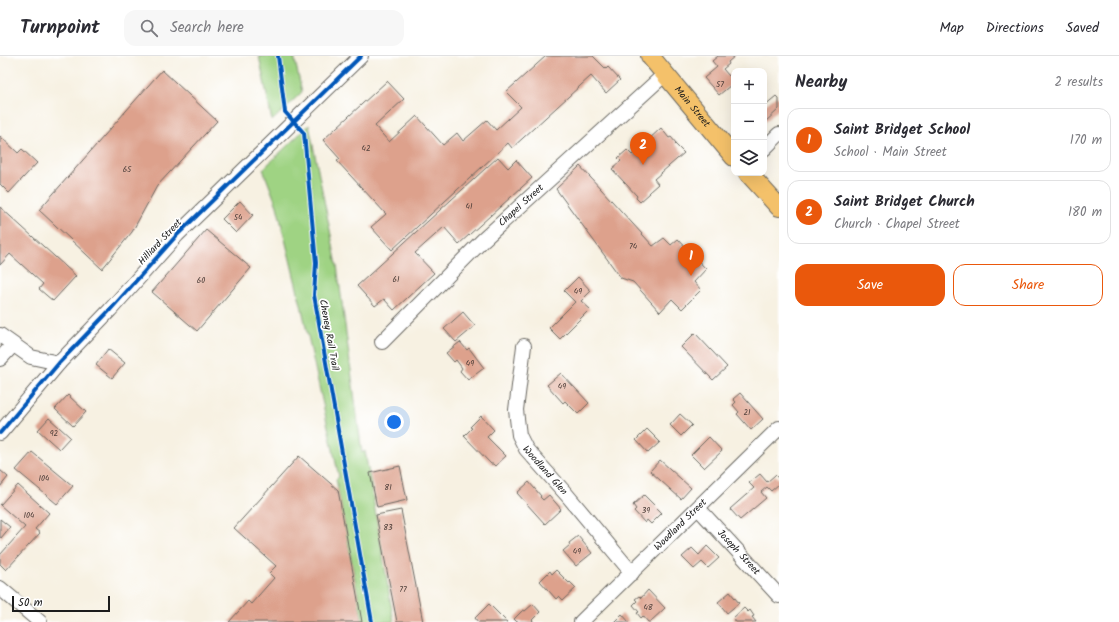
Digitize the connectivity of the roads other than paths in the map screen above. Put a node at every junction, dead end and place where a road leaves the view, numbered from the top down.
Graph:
1 (361, 56) edge
2 (659, 62) edge
3 (779, 134) edge
4 (767, 146) edge
5 (731, 153) edge
6 (751, 176) edge
7 (779, 207) edge
8 (0, 335) edge
9 (382, 342) dead end
10 (13, 345) junction
11 (524, 346) dead end
12 (0, 359) edge
13 (59, 363) junction
14 (779, 428) edge
15 (0, 433) edge
16 (698, 508) junction
17 (632, 573) junction
18 (0, 588) edge
19 (779, 596) edge
20 (40, 622) edge
21 (581, 622) edge

1 - 13 street, Hilliard Street
2 - 5 main road, Main Street
2 - 9 street, Chapel Street
3 - 4 street
6 - 7 main road
8 - 10 street
10 - 12 street
10 - 13 street
11 - 17 street, Woodland Glen
13 - 15 street, Hilliard Street
14 - 16 street, Woodland Street
16 - 17 street, Woodland Street
16 - 19 street, Joseph Street
17 - 21 street, Woodland Street
18 - 20 street

